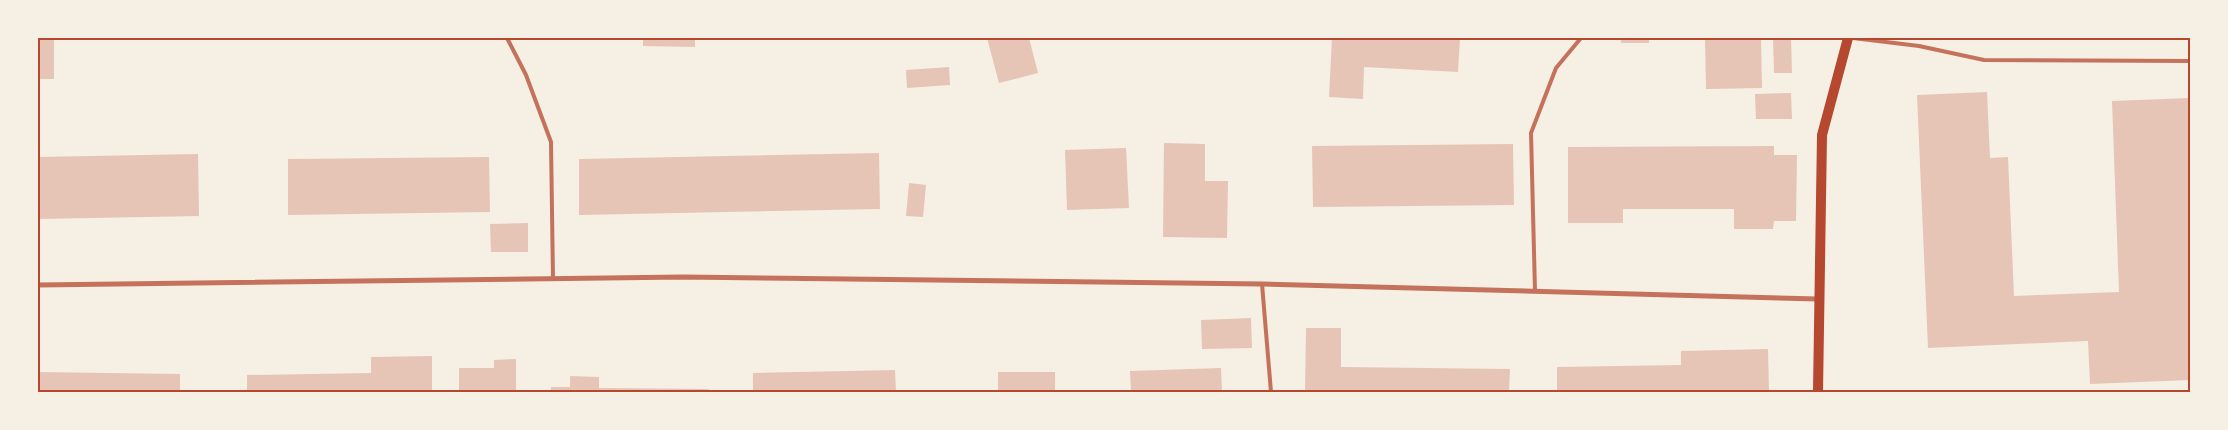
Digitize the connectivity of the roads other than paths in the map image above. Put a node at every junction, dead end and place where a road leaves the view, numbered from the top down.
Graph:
1 (507, 38) edge
2 (1581, 38) edge
3 (1848, 38) edge
4 (1853, 38) edge
5 (2190, 61) edge
6 (553, 279) junction
7 (1262, 284) junction
8 (38, 286) edge
9 (1535, 291) junction
10 (1818, 299) junction
11 (1271, 392) edge
12 (1818, 392) edge

1 - 6 lane
2 - 9 lane
3 - 10 main road
4 - 5 lane
6 - 7 street
6 - 8 street
7 - 9 street
7 - 11 lane
9 - 10 street
10 - 12 main road

